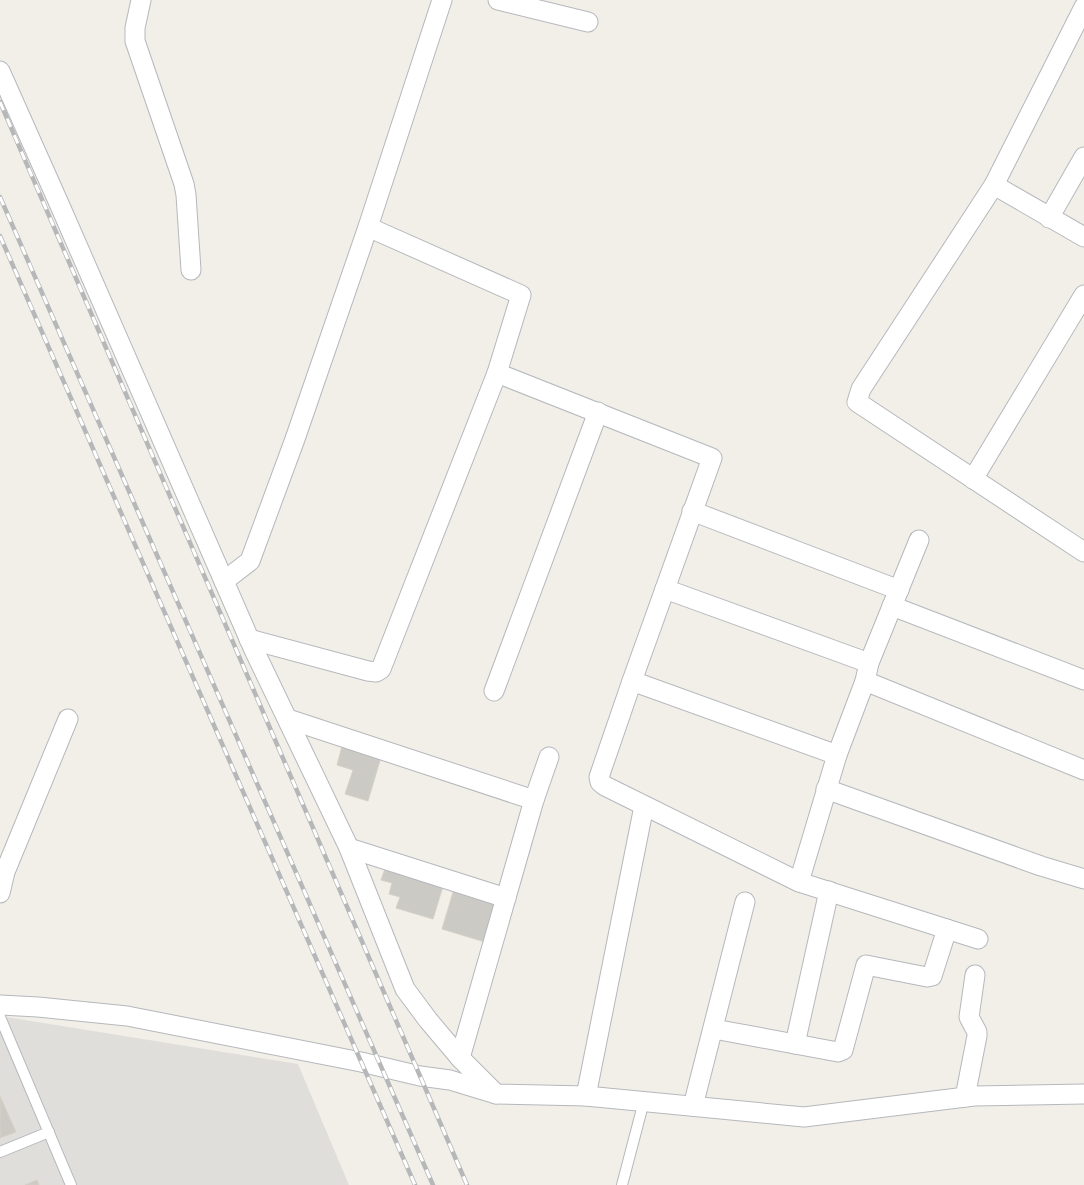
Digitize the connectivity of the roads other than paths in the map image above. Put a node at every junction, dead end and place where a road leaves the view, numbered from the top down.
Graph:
1 (141, 0) edge
2 (442, 0) edge
3 (498, 0) edge
4 (1084, 7) edge
5 (588, 22) dead end
6 (0, 71) edge
7 (1084, 157) edge
8 (994, 185) junction
9 (1049, 218) junction
10 (368, 227) junction
11 (1084, 237) edge
12 (191, 270) dead end
13 (1084, 295) edge
14 (498, 373) junction
15 (598, 412) junction
16 (972, 479) junction
17 (692, 511) junction
18 (919, 540) dead end
19 (1081, 544) edge
20 (224, 580) junction
21 (665, 589) junction
22 (896, 598) junction
23 (249, 639) junction
24 (867, 672) junction
25 (1084, 680) edge
26 (632, 681) junction
27 (494, 691) dead end
28 (68, 719) dead end
29 (288, 719) junction
30 (837, 755) junction
31 (549, 757) dead end
32 (1084, 770) edge
33 (826, 788) junction
34 (534, 800) junction
35 (644, 806) junction
36 (349, 848) junction
37 (5, 860) edge
38 (1084, 879) edge
39 (799, 882) junction
40 (828, 891) junction
41 (0, 893) edge
42 (506, 898) junction
43 (746, 902) dead end
44 (947, 929) junction
45 (978, 939) dead end
46 (975, 975) dead end
47 (0, 1005) edge
48 (0, 1017) edge
49 (714, 1029) junction
50 (796, 1044) junction
51 (460, 1058) junction
52 (496, 1094) junction
53 (1084, 1094) edge
54 (586, 1096) junction
55 (965, 1097) junction
56 (644, 1101) junction
57 (693, 1106) junction
58 (49, 1132) junction
59 (0, 1152) edge
60 (71, 1185) edge
61 (622, 1185) edge

1 - 12 street
2 - 10 street
3 - 5 street
4 - 8 street
6 - 20 street
7 - 9 street
8 - 9 street
8 - 16 street
9 - 11 street
10 - 14 street
10 - 20 street
13 - 16 street
14 - 15 street
14 - 23 street
15 - 17 street
15 - 27 street
16 - 19 street
17 - 21 street
17 - 22 street
18 - 22 street
20 - 23 street
21 - 24 street
21 - 26 street
22 - 24 street
22 - 25 street
23 - 29 street
24 - 30 street
24 - 32 street
26 - 30 street
26 - 35 street
28 - 37 street
29 - 34 street
29 - 36 street
30 - 33 street
31 - 34 street
33 - 38 street
33 - 39 street
34 - 42 street
35 - 39 street
35 - 54 street
36 - 42 street
36 - 51 street
37 - 41 street
39 - 40 street
40 - 44 street
40 - 50 street
42 - 51 street
43 - 49 street
44 - 45 street
44 - 50 street
46 - 55 street
47 - 52 street
48 - 58 lane
49 - 50 street
49 - 57 street
51 - 52 street
52 - 54 street
53 - 55 street
54 - 56 street
55 - 57 street
56 - 57 street
56 - 61 lane
58 - 59 lane
58 - 60 lane

